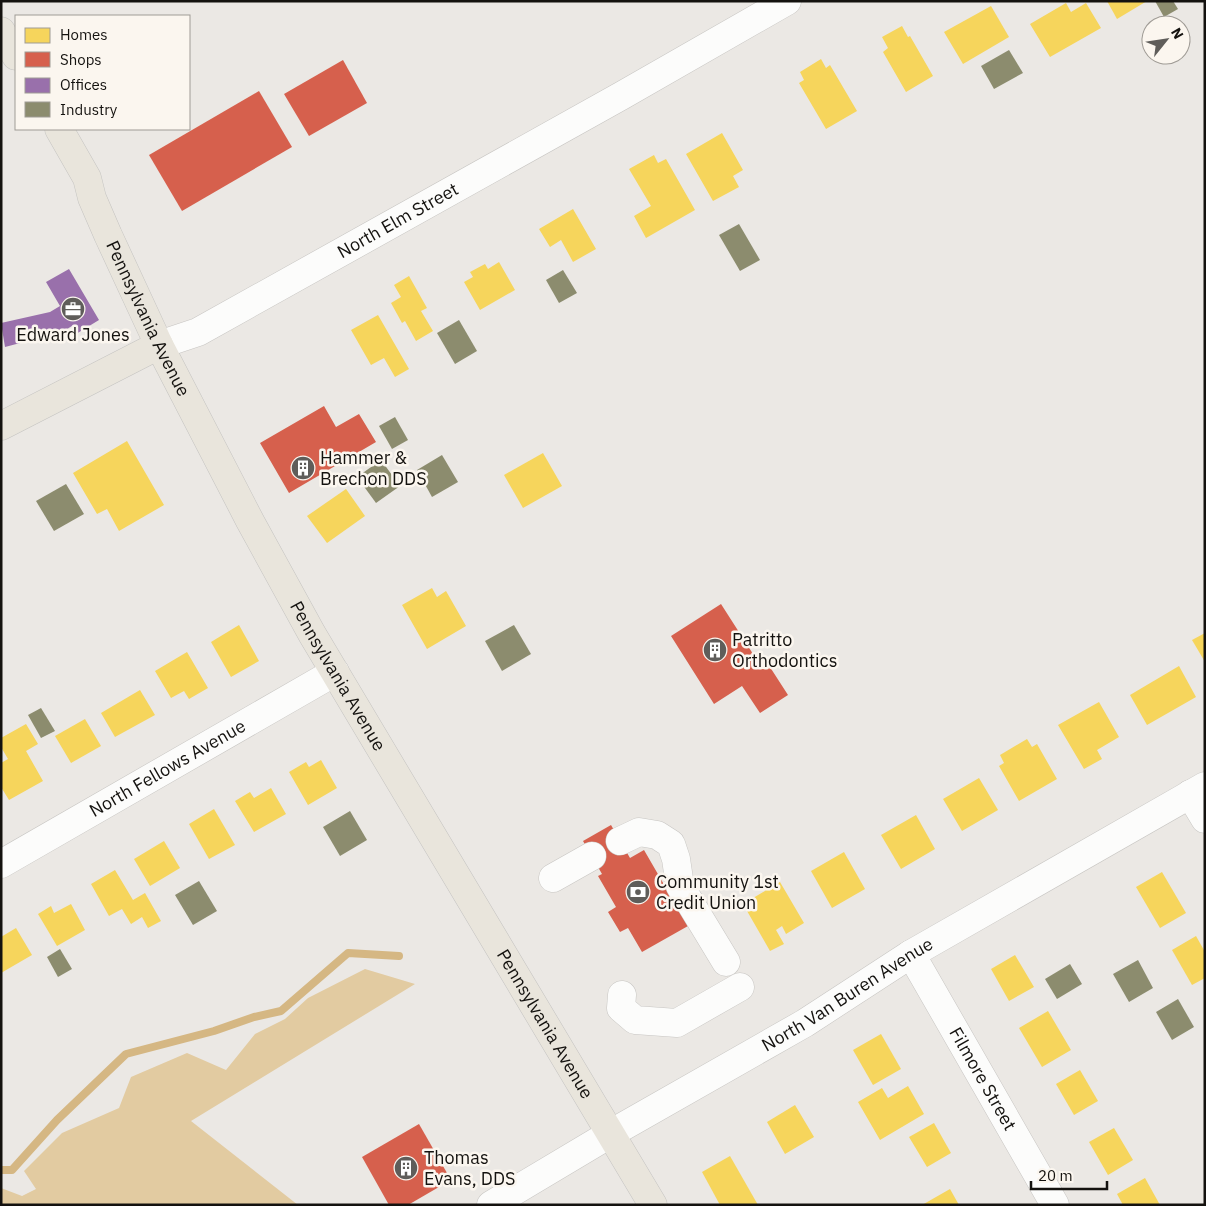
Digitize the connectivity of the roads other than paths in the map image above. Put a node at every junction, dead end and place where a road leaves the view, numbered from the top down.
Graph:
1 (787, 1) edge
2 (1, 31) edge
3 (15, 54) edge
4 (61, 130) edge
5 (160, 345) junction
6 (1, 426) edge
7 (335, 672) junction
8 (1198, 790) edge
9 (1205, 819) edge
10 (620, 841) dead end
11 (592, 856) dead end
12 (1, 864) edge
13 (553, 878) dead end
14 (910, 954) junction
15 (726, 962) dead end
16 (740, 987) dead end
17 (622, 995) dead end
18 (610, 1134) junction
19 (491, 1205) edge
20 (653, 1205) edge
21 (1055, 1205) edge

1 - 5 street, North Elm Street
2 - 3 main road
4 - 5 main road, Pennsylvania Avenue
5 - 6 main road, North Elm Street
5 - 7 main road, Pennsylvania Avenue
7 - 12 street, North Fellows Avenue
7 - 18 main road, Pennsylvania Avenue
8 - 9 street
8 - 14 street, North Van Buren Avenue
10 - 15 street
11 - 13 street
14 - 18 street, North Van Buren Avenue
14 - 21 street, Filmore Street
16 - 17 street
18 - 19 street, North Van Buren Avenue
18 - 20 main road, Pennsylvania Avenue

